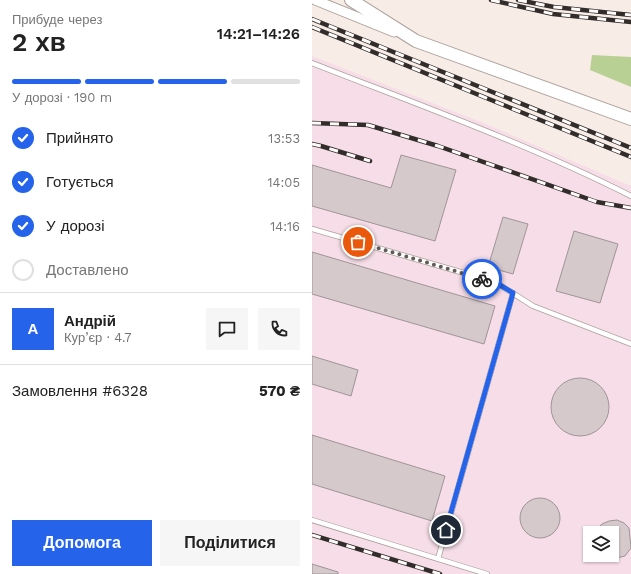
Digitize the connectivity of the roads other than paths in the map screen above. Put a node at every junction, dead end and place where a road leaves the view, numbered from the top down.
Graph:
1 (315, 0) edge
2 (351, 0) edge
3 (416, 41) junction
4 (312, 63) edge
5 (631, 119) edge
6 (631, 196) edge
7 (312, 229) edge
8 (513, 293) junction
9 (631, 344) edge
10 (312, 520) edge
11 (438, 559) junction
12 (487, 574) edge

1 - 3 street
2 - 3 street
3 - 5 street
4 - 6 lane
7 - 8 lane
8 - 9 lane
8 - 11 lane
10 - 11 lane
11 - 12 lane

